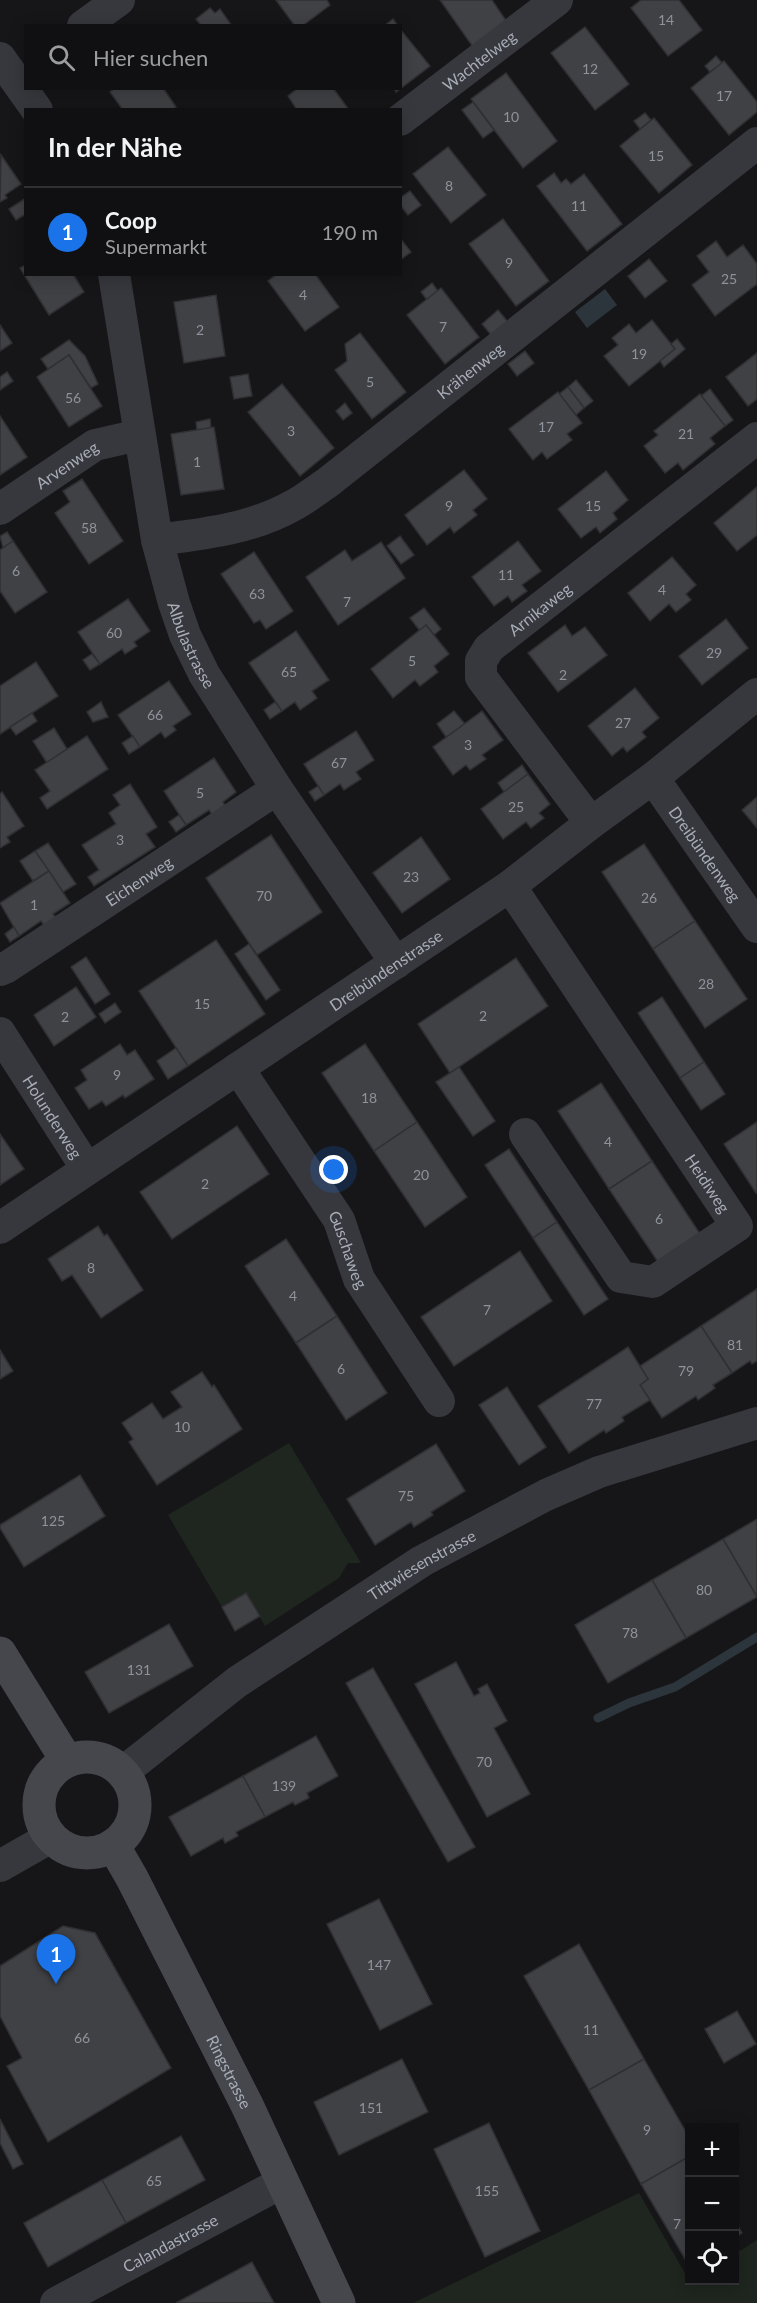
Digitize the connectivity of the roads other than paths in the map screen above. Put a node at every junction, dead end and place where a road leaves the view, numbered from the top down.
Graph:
1 (119, 0) edge
2 (557, 0) edge
3 (86, 24) edge
4 (10, 71) edge
5 (36, 108) edge
6 (402, 118) edge
7 (757, 142) edge
8 (121, 276) edge
9 (140, 435) junction
10 (757, 438) edge
11 (0, 509) edge
12 (157, 540) junction
13 (757, 694) edge
14 (653, 778) junction
15 (277, 789) junction
16 (591, 823) junction
17 (510, 886) junction
18 (757, 927) edge
19 (396, 963) junction
20 (0, 970) edge
21 (0, 1033) edge
22 (238, 1068) junction
23 (525, 1134) dead end
24 (87, 1169) junction
25 (0, 1228) edge
26 (439, 1401) dead end
27 (757, 1423) edge
28 (0, 1653) edge
29 (67, 1761) junction
30 (123, 1772) junction
31 (51, 1837) junction
32 (114, 1845) junction
33 (0, 1866) edge
34 (283, 2182) junction
35 (56, 2303) edge
36 (339, 2303) edge

1 - 3 street
2 - 6 street, Wachtelweg
4 - 5 street
7 - 12 street, Krähenweg
8 - 9 street, Albulastrasse
9 - 11 street, Arvenweg
9 - 12 street, Albulastrasse
10 - 16 street, Arnikaweg
12 - 15 street, Albulastrasse
13 - 14 street, Dreibündenstrasse
14 - 16 street, Dreibündenstrasse
14 - 18 street, Dreibündenweg
15 - 19 street, Albulastrasse
15 - 20 street, Eichenweg
16 - 17 street, Dreibündenstrasse
17 - 19 street, Dreibündenstrasse
17 - 23 street, Heidiweg
19 - 22 street, Dreibündenstrasse
21 - 24 street, Holunderweg
22 - 24 street, Dreibündenstrasse
22 - 26 street, Guschaweg
24 - 25 street, Dreibündenstrasse
27 - 30 street, Tittwiesenstrasse
28 - 29 main road
29 - 30 main road
29 - 31 main road
30 - 32 main road
31 - 32 main road
31 - 33 street
32 - 34 main road, Ringstrasse
34 - 35 street, Calandastrasse
34 - 36 main road, Ringstrasse

